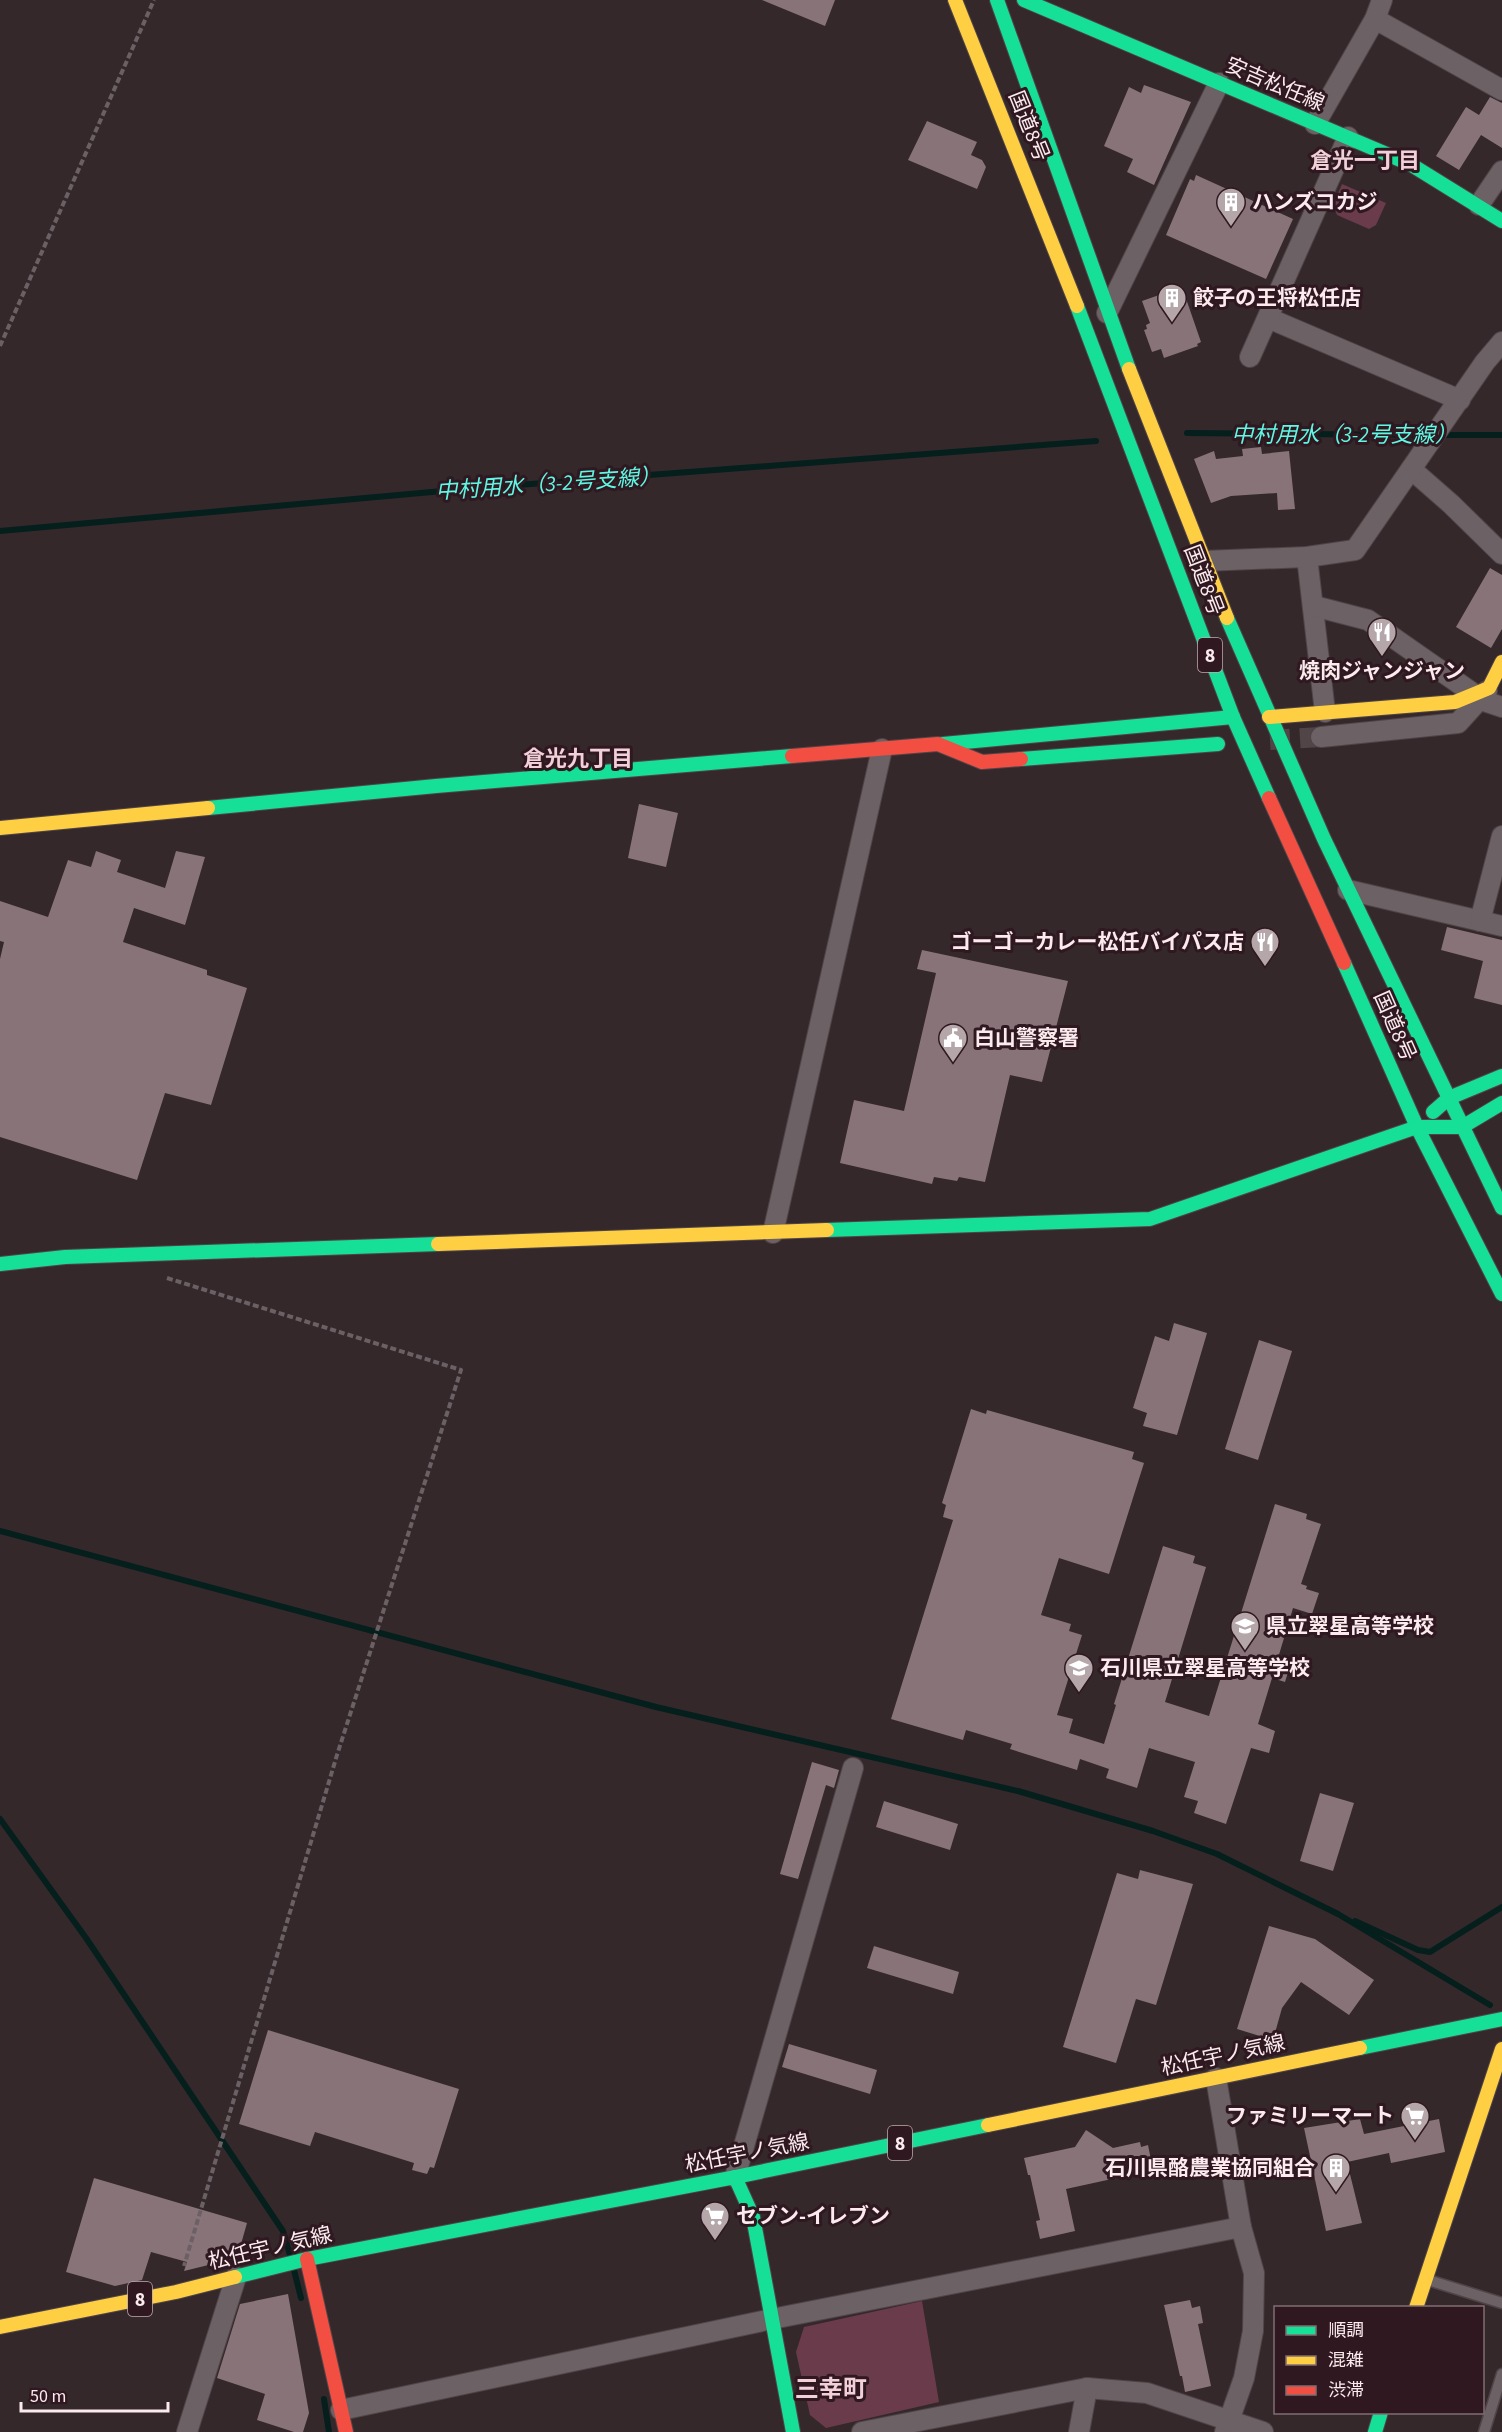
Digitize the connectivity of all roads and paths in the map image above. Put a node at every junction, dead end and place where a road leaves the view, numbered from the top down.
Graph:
1 (154, 0) edge
2 (955, 0) edge
3 (997, 0) edge
4 (1024, 0) edge
5 (1382, 0) edge
6 (1375, 19) junction
7 (1219, 83) junction
8 (1502, 90) edge
9 (1315, 124) junction
10 (1348, 137) junction
11 (1502, 171) edge
12 (1479, 205) junction
13 (1502, 221) edge
14 (1107, 313) junction
15 (1268, 318) junction
16 (1502, 342) edge
17 (0, 346) edge
18 (1250, 357) dead end
19 (1460, 400) junction
20 (1411, 469) junction
21 (1502, 554) edge
22 (1307, 557) junction
23 (1204, 561) junction
24 (1314, 606) junction
25 (1502, 662) edge
26 (1481, 694) junction
27 (1502, 707) edge
28 (1325, 712) junction
29 (1233, 717) junction
30 (1269, 717) junction
31 (1321, 737) tunnel mouth
32 (938, 744) junction
33 (1218, 744) dead end
34 (882, 749) junction
35 (0, 828) edge
36 (1502, 836) edge
37 (1348, 890) junction
38 (1480, 921) junction
39 (1502, 926) edge
40 (1502, 1076) edge
41 (1449, 1098) junction
42 (1502, 1103) edge
43 (1462, 1126) junction
44 (1417, 1127) junction
45 (1502, 1208) edge
46 (773, 1233) junction
47 (0, 1264) edge
48 (161, 1276) dead end
49 (1502, 1294) edge
50 (853, 1768) dead end
51 (1502, 2019) edge
52 (1502, 2049) edge
53 (1216, 2078) junction
54 (735, 2177) junction
55 (1241, 2227) junction
56 (302, 2260) junction
57 (236, 2277) junction
58 (1425, 2279) junction
59 (176, 2292) junction
60 (1502, 2303) edge
61 (1416, 2306) edge
62 (772, 2319) junction
63 (0, 2327) edge
64 (1502, 2374) edge
65 (1087, 2388) junction
66 (341, 2410) junction
67 (1380, 2414) edge
68 (1226, 2426) edge
69 (187, 2432) edge
70 (346, 2432) edge
71 (794, 2432) edge
72 (862, 2432) edge
73 (1080, 2432) edge
74 (1263, 2432) edge
75 (1375, 2432) edge
76 (1484, 2432) edge

1 - 17 path
2 - 29 main road, 国道8号 / 8
3 - 14 main road, 国道8号 / 8
4 - 7 main road, 安吉松任線
5 - 6 street
6 - 8 street
6 - 9 street
7 - 9 main road, 安吉松任線
7 - 14 street
9 - 10 main road, 安吉松任線
10 - 12 main road, 安吉松任線
10 - 15 street
11 - 12 street
12 - 13 main road, 安吉松任線
14 - 23 main road, 国道8号 / 8
15 - 18 street
15 - 19 street
16 - 19 street
19 - 20 street
20 - 21 street
20 - 22 street
22 - 23 street
22 - 24 street
23 - 30 main road, 国道8号 / 8
24 - 26 street
24 - 28 street
25 - 26 main road
26 - 27 street
26 - 28 main road
26 - 31 street
28 - 30 main road
29 - 32 main road
29 - 44 main road, 国道8号 / 8
30 - 37 main road, 国道8号 / 8
32 - 33 main road
32 - 34 main road
34 - 35 main road
34 - 46 street
36 - 38 street
37 - 38 street
37 - 41 main road, 国道8号 / 8
38 - 39 street
40 - 41 main road
41 - 43 main road, 国道8号 / 8
41 - 44 main road
42 - 43 main road
43 - 44 main road
43 - 45 main road, 国道8号 / 8
44 - 46 main road
44 - 49 main road, 国道8号 / 8
46 - 47 main road
48 - 59 path
50 - 54 street
51 - 53 main road, 松任宇ノ気線 / 8
52 - 58 main road
53 - 54 main road, 松任宇ノ気線 / 8
53 - 55 street
54 - 56 main road, 松任宇ノ気線 / 8
54 - 62 main road
55 - 62 street
55 - 68 street
56 - 57 main road, 松任宇ノ気線 / 8
56 - 66 main road
57 - 59 main road, 松任宇ノ気線 / 8
57 - 69 street
58 - 60 lane
58 - 61 main road
59 - 63 main road, 松任宇ノ気線 / 8
62 - 66 street
62 - 71 main road
64 - 76 lane
65 - 68 street
65 - 72 street
65 - 73 street
66 - 70 main road
67 - 75 main road
68 - 74 street

